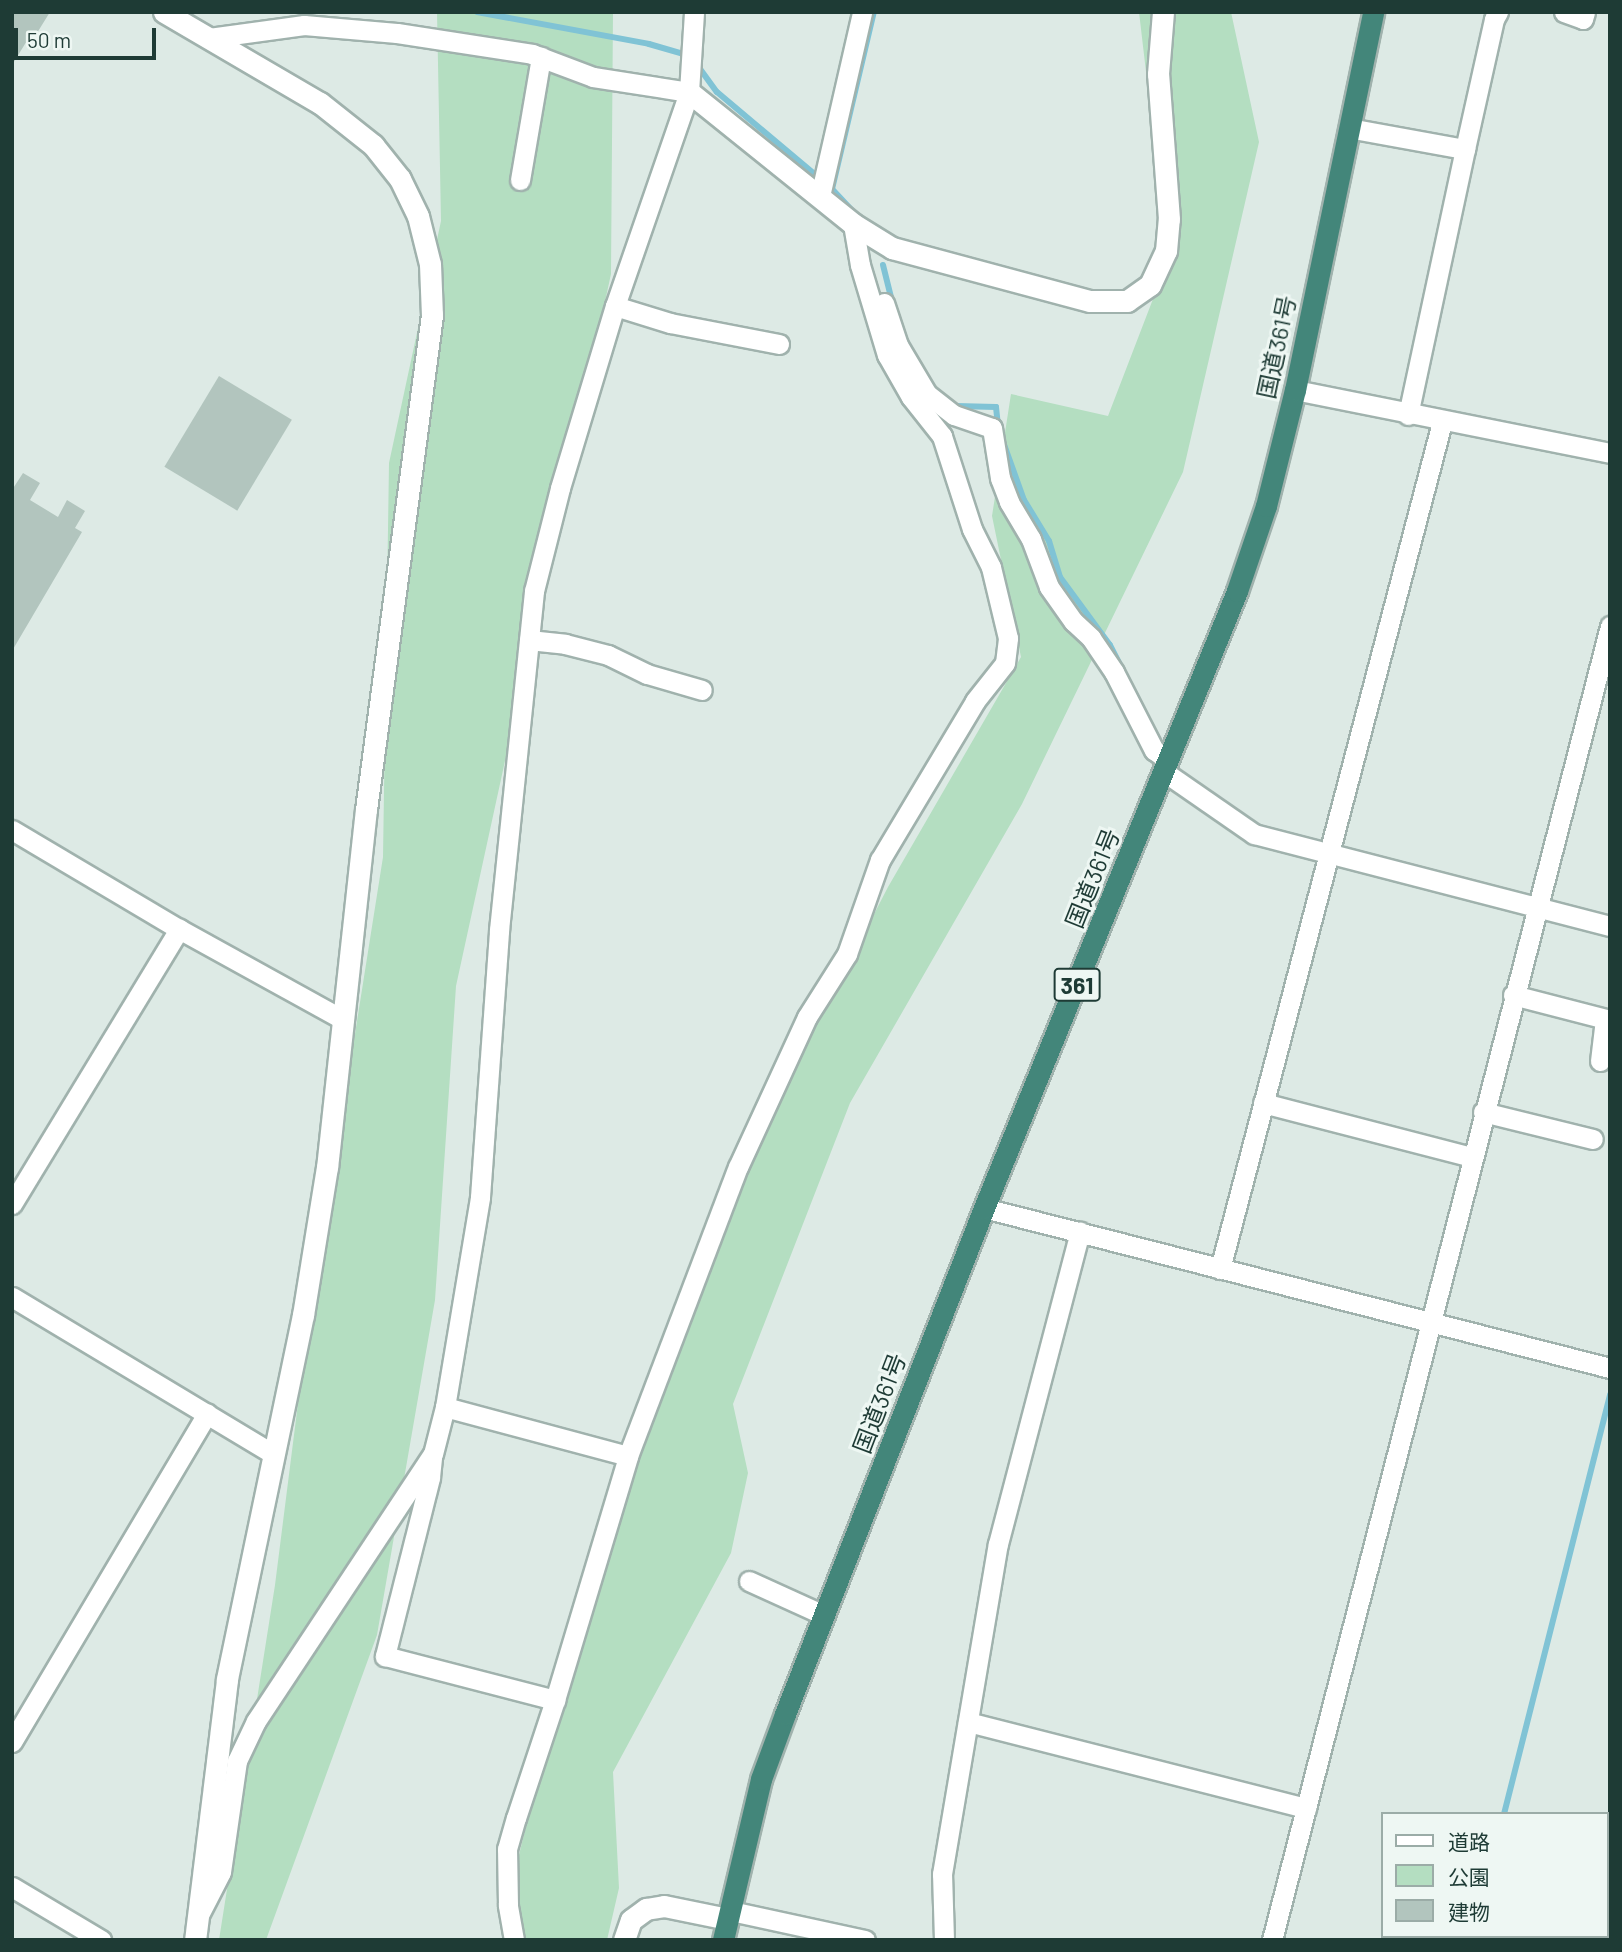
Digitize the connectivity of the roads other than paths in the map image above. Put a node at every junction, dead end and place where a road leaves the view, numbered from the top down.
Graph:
1 (164, 12) edge
2 (694, 12) edge
3 (862, 12) edge
4 (1163, 12) edge
5 (1373, 12) edge
6 (1498, 12) edge
7 (1564, 12) edge
8 (1585, 12) edge
9 (209, 38) junction
10 (541, 57) junction
11 (690, 92) junction
12 (1349, 128) junction
13 (1465, 149) junction
14 (520, 180) dead end
15 (820, 197) junction
16 (853, 224) junction
17 (615, 306) junction
18 (779, 344) dead end
19 (1295, 390) junction
20 (1408, 415) junction
21 (1441, 422) junction
22 (1610, 453) edge
23 (1610, 626) edge
24 (529, 640) junction
25 (702, 690) dead end
26 (1165, 765) junction
27 (12, 830) edge
28 (1329, 850) junction
29 (1538, 902) junction
30 (1610, 926) edge
31 (179, 929) junction
32 (1513, 995) junction
33 (342, 1019) junction
34 (1607, 1020) edge
35 (1600, 1061) dead end
36 (1263, 1103) junction
37 (1483, 1112) junction
38 (1593, 1139) dead end
39 (1472, 1157) junction
40 (12, 1204) edge
41 (984, 1208) junction
42 (1080, 1232) junction
43 (1220, 1269) junction
44 (12, 1297) edge
45 (1430, 1322) junction
46 (1610, 1368) edge
47 (445, 1407) junction
48 (206, 1413) junction
49 (273, 1454) junction
50 (433, 1454) junction
51 (628, 1456) junction
52 (749, 1581) dead end
53 (824, 1615) junction
54 (555, 1700) junction
55 (968, 1721) junction
56 (12, 1742) edge
57 (1306, 1808) junction
58 (12, 1887) edge
59 (199, 1913) junction
60 (727, 1923) edge
61 (101, 1940) edge
62 (195, 1940) edge
63 (514, 1940) edge
64 (624, 1940) edge
65 (864, 1940) edge
66 (944, 1940) edge
67 (1272, 1940) edge

1 - 9 street
2 - 11 street
3 - 15 street
4 - 16 street
5 - 12 highway, 国道361号 / 361
6 - 13 street
7 - 8 street
9 - 10 street
9 - 33 street
10 - 11 street
10 - 14 street
11 - 15 street
11 - 17 street
12 - 13 street
12 - 19 highway, 国道361号 / 361
13 - 20 street
15 - 16 street
16 - 26 street
16 - 51 street
17 - 18 street
17 - 24 street
19 - 20 street
19 - 26 highway, 国道361号 / 361
20 - 21 street
21 - 22 street
21 - 28 street
23 - 29 street
24 - 25 street
24 - 47 street
26 - 28 street
26 - 41 highway, 国道361号 / 361
27 - 31 street
28 - 29 street
28 - 36 street
29 - 30 street
29 - 32 street
31 - 33 street
31 - 40 street
32 - 34 street
32 - 37 street
33 - 49 street
34 - 35 street
36 - 39 street
36 - 43 street
37 - 38 street
37 - 39 street
39 - 45 street
41 - 42 street
41 - 53 highway, 国道361号 / 361
42 - 43 street
42 - 55 street
43 - 45 street
44 - 48 street
45 - 46 street
45 - 57 street
47 - 50 street
47 - 51 street
48 - 49 street
48 - 56 street
49 - 59 street
50 - 54 street
50 - 59 street
51 - 54 street
52 - 53 street
53 - 60 highway, 国道361号 / 361
54 - 63 street
55 - 57 street
55 - 66 street
57 - 67 street
58 - 61 street
59 - 62 street
60 - 64 street
60 - 65 street

